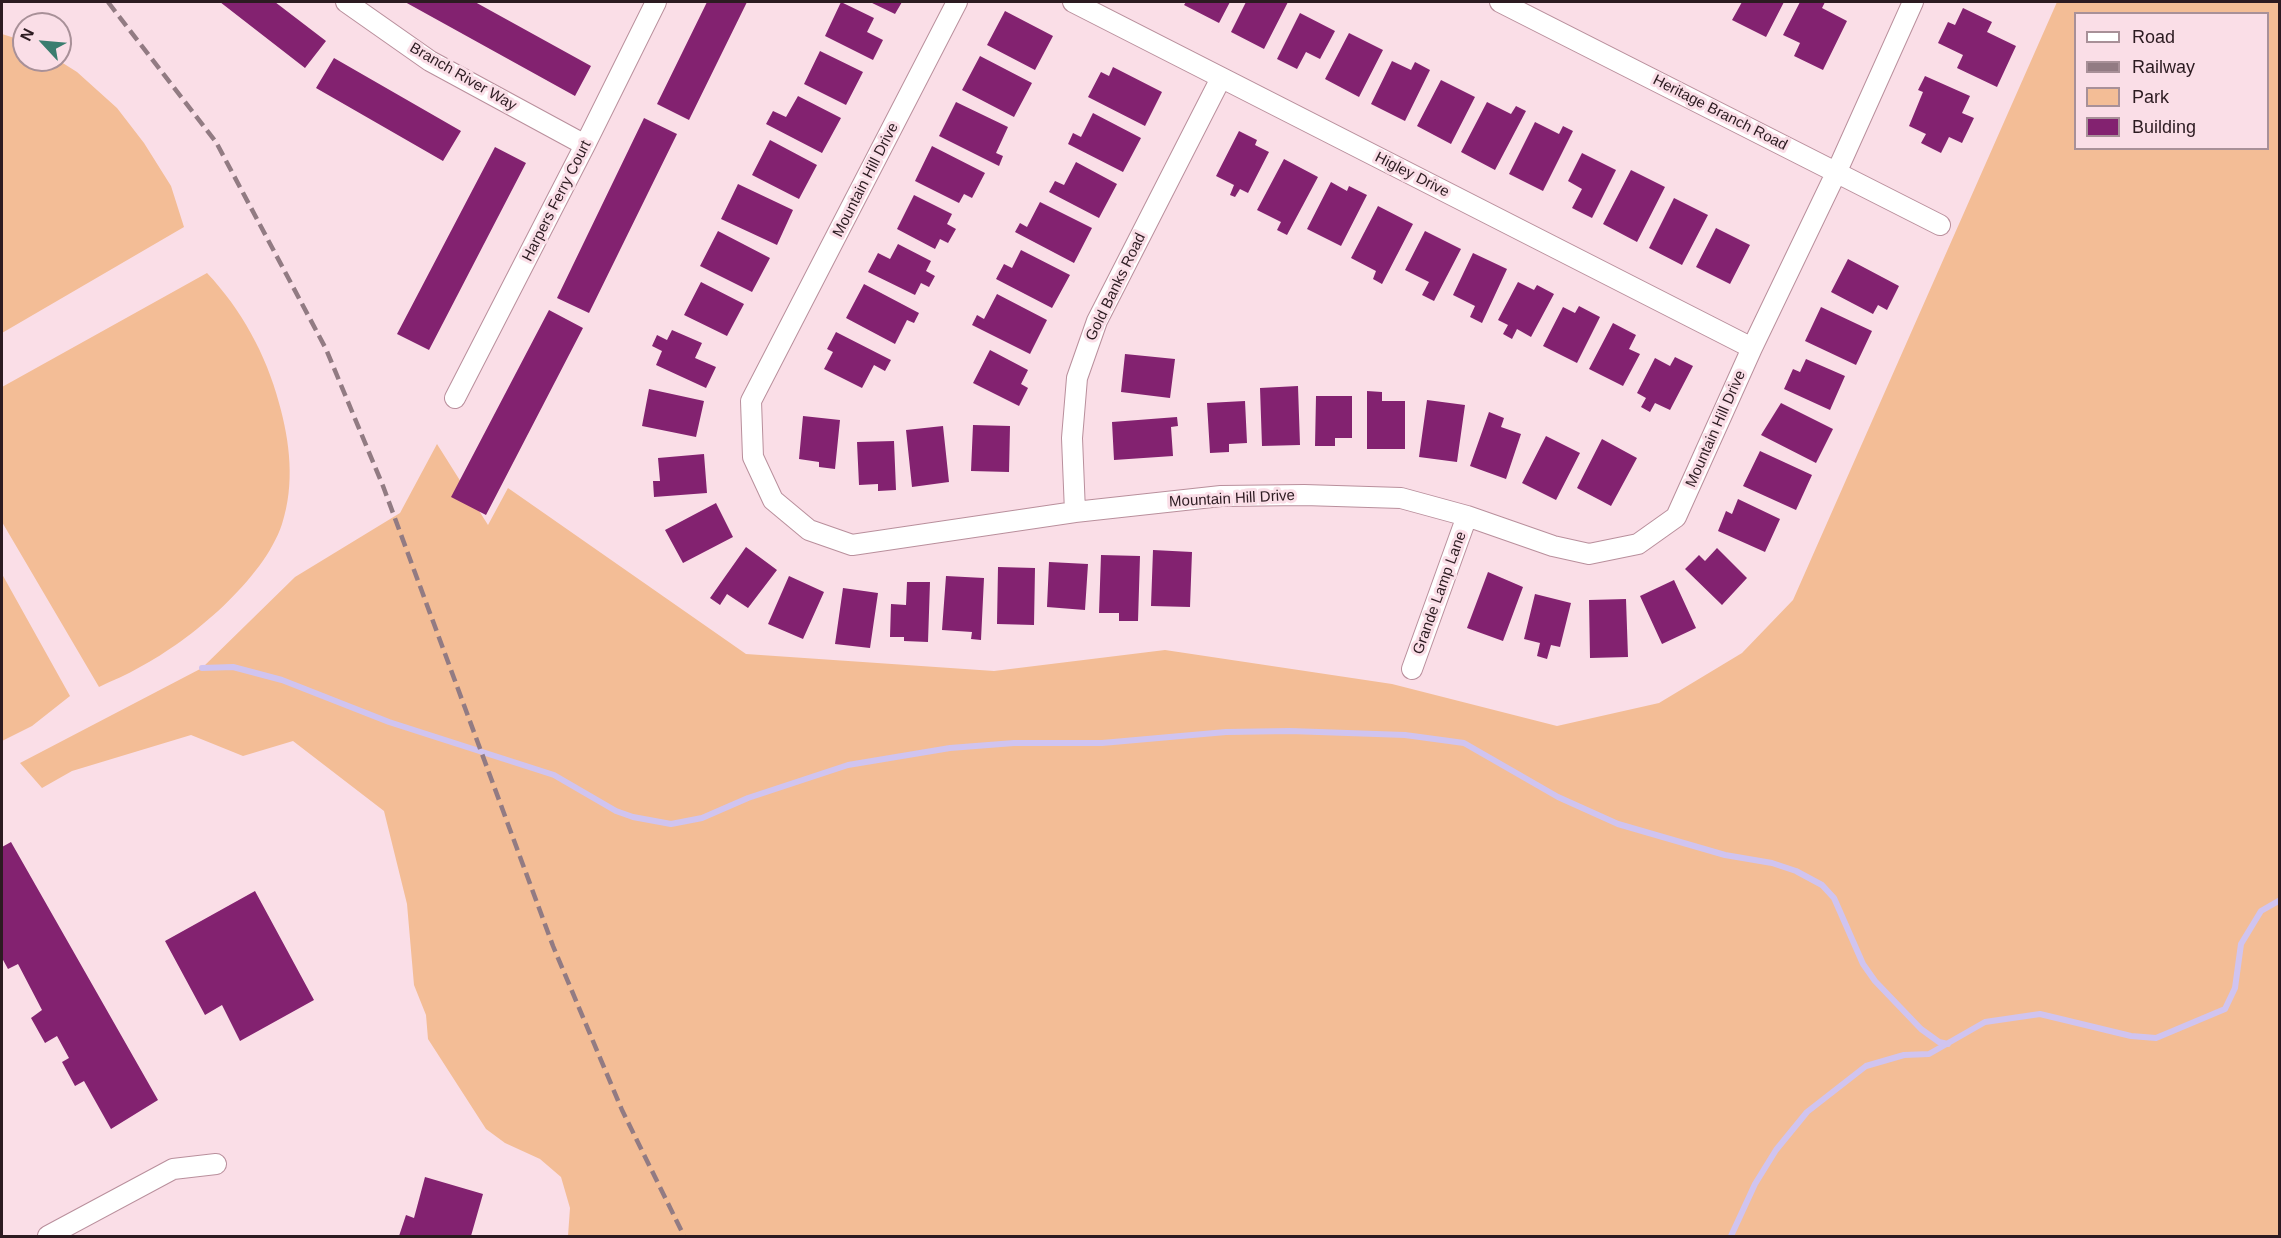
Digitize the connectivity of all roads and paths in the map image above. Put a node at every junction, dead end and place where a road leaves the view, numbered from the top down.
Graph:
1 (346, 2) edge
2 (656, 2) edge
3 (957, 2) edge
4 (1073, 2) edge
5 (1500, 2) edge
6 (1913, 2) edge
7 (1221, 78) junction
8 (585, 145) junction
9 (1837, 171) junction
10 (1940, 225) dead end
11 (1752, 348) junction
12 (455, 398) dead end
13 (1075, 512) junction
14 (1467, 516) junction
15 (1412, 669) dead end
16 (216, 1164) dead end
17 (48, 1236) edge

1 - 8 street, Branch River Way
2 - 8 street, Harpers Ferry Court
3 - 13 street, Mountain Hill Drive
4 - 7 street, Higley Drive
5 - 9 street, Heritage Branch Road
6 - 9 street, Mountain Hill Drive
7 - 11 street, Higley Drive
7 - 13 street, Gold Banks Road
8 - 12 street, Harpers Ferry Court
9 - 10 street, Heritage Branch Road
9 - 11 street, Mountain Hill Drive
11 - 14 street, Mountain Hill Drive
13 - 14 street, Mountain Hill Drive
14 - 15 street, Grande Lamp Lane
16 - 17 street

